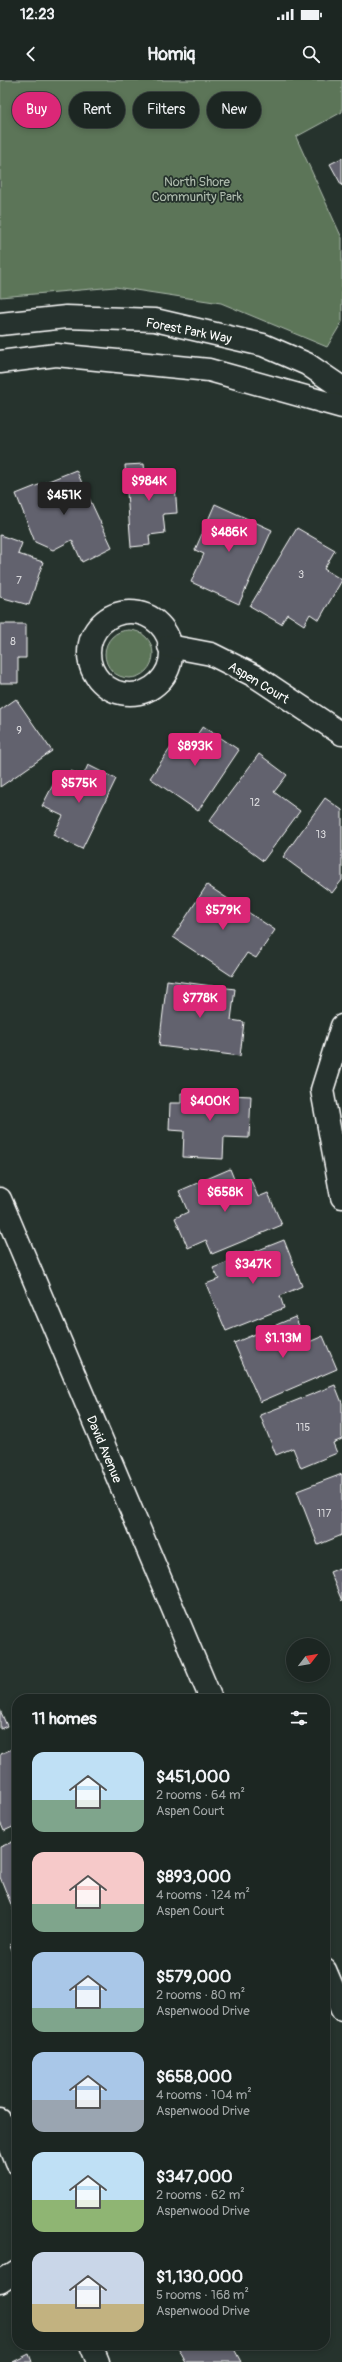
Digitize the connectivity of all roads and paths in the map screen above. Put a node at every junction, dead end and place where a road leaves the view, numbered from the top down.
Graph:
1 (0, 324) edge
2 (0, 362) edge
3 (342, 388) edge
4 (342, 407) edge
5 (170, 646) dead end
6 (342, 734) edge
7 (342, 1026) edge
8 (342, 1197) edge
9 (0, 1198) edge
10 (209, 1694) edge
11 (330, 1982) edge
12 (342, 2010) edge
13 (0, 2120) edge
14 (12, 2150) edge
15 (12, 2275) edge
16 (0, 2282) edge
17 (93, 2350) edge
18 (98, 2362) edge

1 - 3 main road, Forest Park Way
2 - 4 main road
5 - 6 main road, Aspen Court
7 - 8 main road
9 - 10 main road, David Avenue
11 - 12 main road
13 - 14 main road
15 - 16 main road
17 - 18 main road

